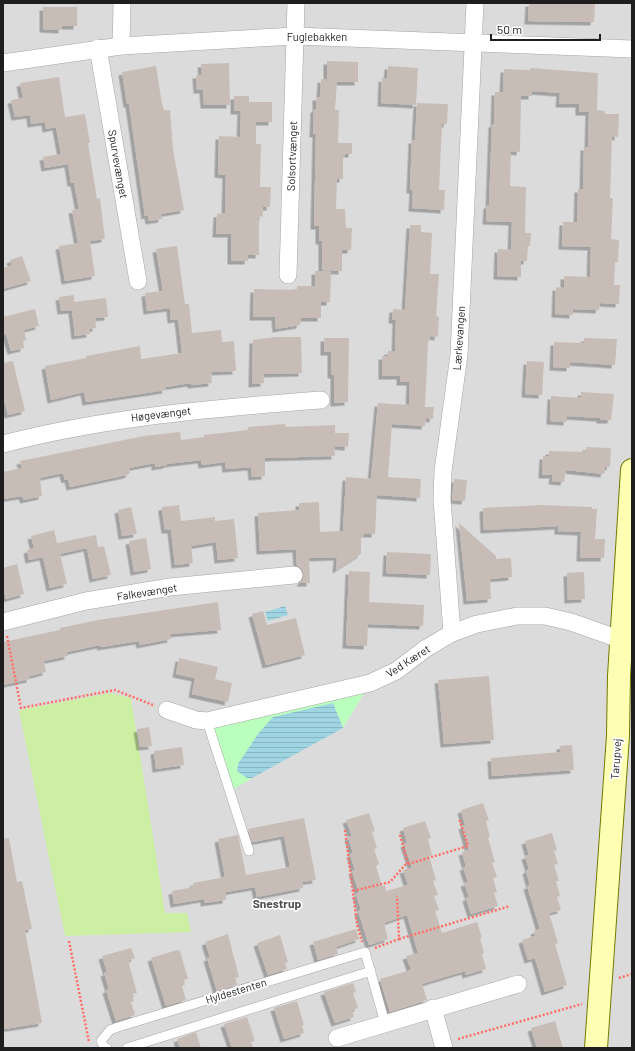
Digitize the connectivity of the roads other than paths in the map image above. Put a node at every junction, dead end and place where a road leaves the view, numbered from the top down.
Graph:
1 (122, 3) edge
2 (296, 3) edge
3 (475, 3) edge
4 (295, 36) junction
5 (474, 42) junction
6 (121, 46) junction
7 (98, 48) junction
8 (632, 49) edge
9 (3, 63) edge
10 (288, 275) dead end
11 (138, 280) dead end
12 (321, 400) dead end
13 (3, 444) edge
14 (632, 470) edge
15 (629, 563) edge
16 (294, 575) dead end
17 (3, 622) edge
18 (452, 633) junction
19 (622, 640) junction
20 (167, 710) road end
21 (207, 721) junction
22 (249, 851) dead end
23 (371, 971) junction
24 (518, 984) dead end
25 (433, 1008) junction
26 (385, 1023) junction
27 (337, 1038) dead end
28 (443, 1046) edge
29 (107, 1048) edge
30 (127, 1048) edge
31 (596, 1048) edge

1 - 6 street
2 - 4 street, Solsortvænget
3 - 5 street, Lærkevangen
4 - 5 street, Fuglebakken
4 - 6 street, Fuglebakken
4 - 10 street, Solsortvænget
5 - 8 street, Fuglebakken
5 - 18 street, Lærkevangen
6 - 7 street, Fuglebakken
7 - 9 street, Fuglebakken
7 - 11 street, Spurvevænget
12 - 13 street, Høgevænget
14 - 15 street, Tarupvej
15 - 19 street, Tarupvej
16 - 17 street, Falkevænget
18 - 19 street, Ved Kæret
18 - 21 street, Ved Kæret
19 - 31 street, Tarupvej
20 - 21 street, Ved Kæret
21 - 22 lane
23 - 26 lane
23 - 29 lane, Hyldestenten
23 - 30 lane, Hyldestenten
24 - 25 street
25 - 26 street
25 - 28 street
26 - 27 street

